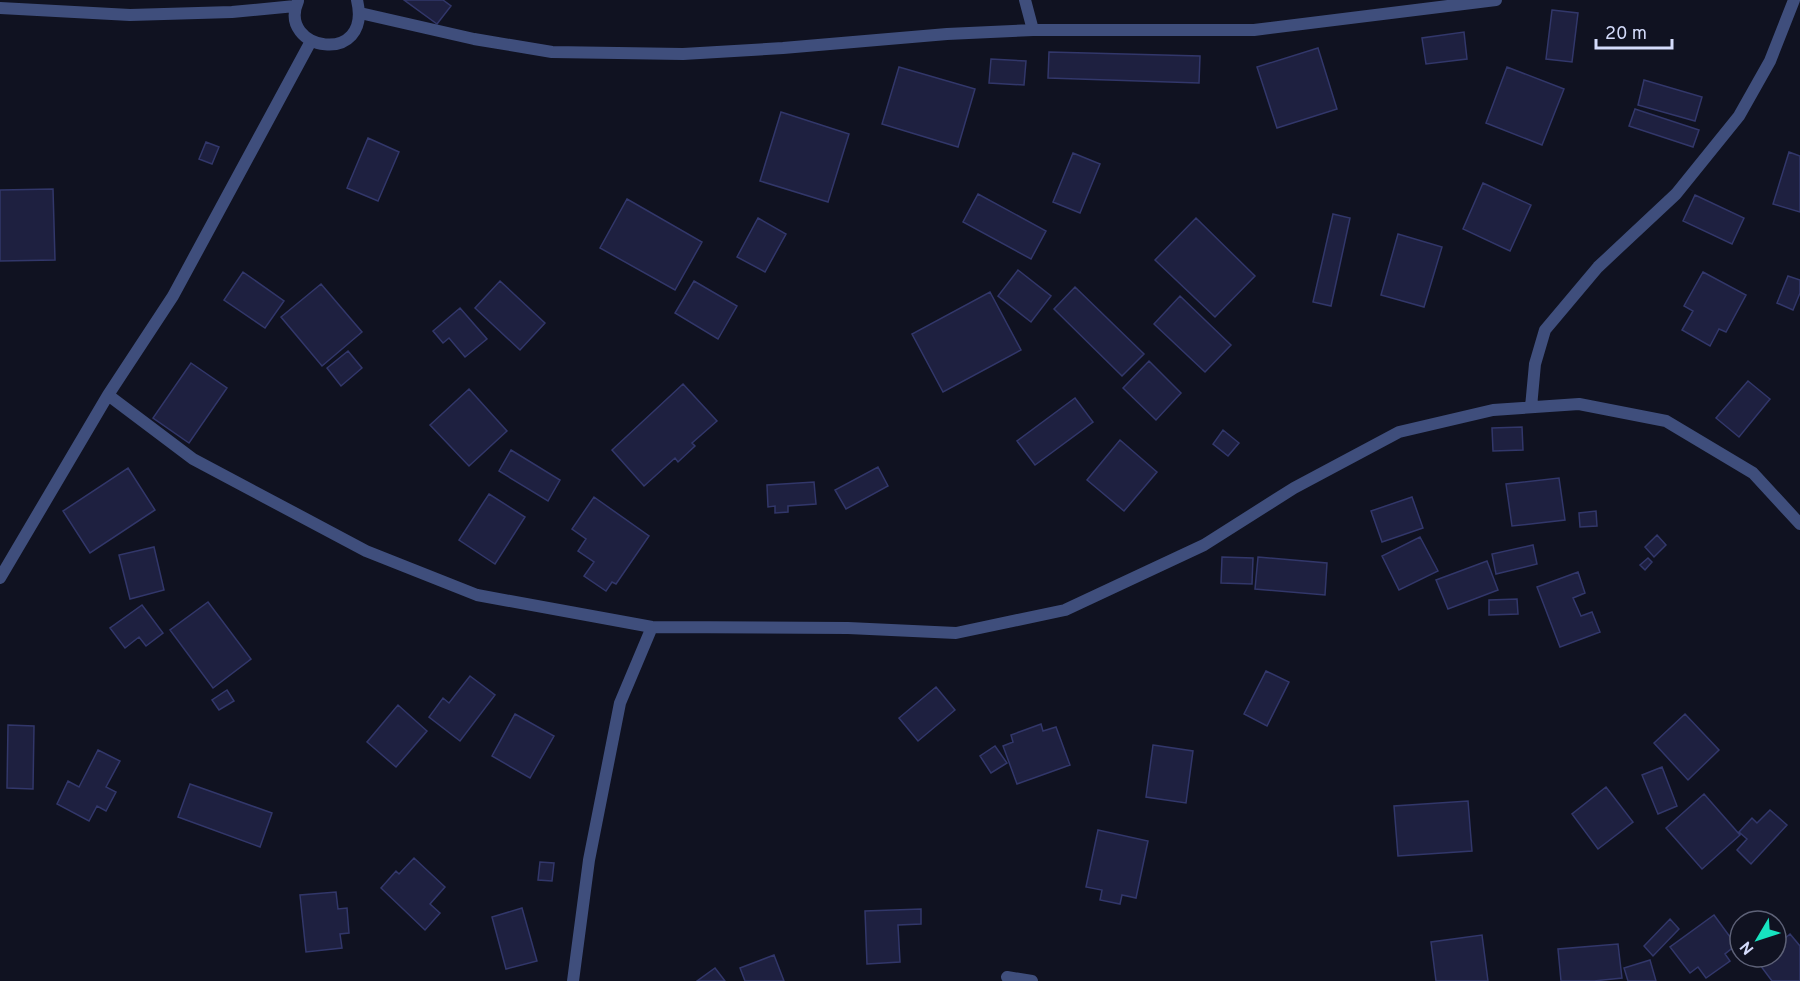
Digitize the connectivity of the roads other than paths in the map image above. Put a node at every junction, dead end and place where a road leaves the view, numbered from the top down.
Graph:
1 (357, 0) edge
2 (1025, 0) edge
3 (1496, 0) edge
4 (1794, 0) edge
5 (297, 3) edge
6 (0, 8) edge
7 (360, 13) junction
8 (1033, 30) junction
9 (311, 42) junction
10 (108, 395) junction
11 (1531, 407) junction
12 (1800, 524) edge
13 (0, 578) edge
14 (652, 627) junction
15 (1007, 977) dead end
16 (573, 981) edge
17 (1032, 981) edge

1 - 7 street
2 - 8 street
3 - 8 street
4 - 11 street
5 - 6 street
5 - 9 street
7 - 8 street
7 - 9 street
9 - 10 street
10 - 13 street
10 - 14 street
11 - 12 street
11 - 14 street
14 - 16 street
15 - 17 street

